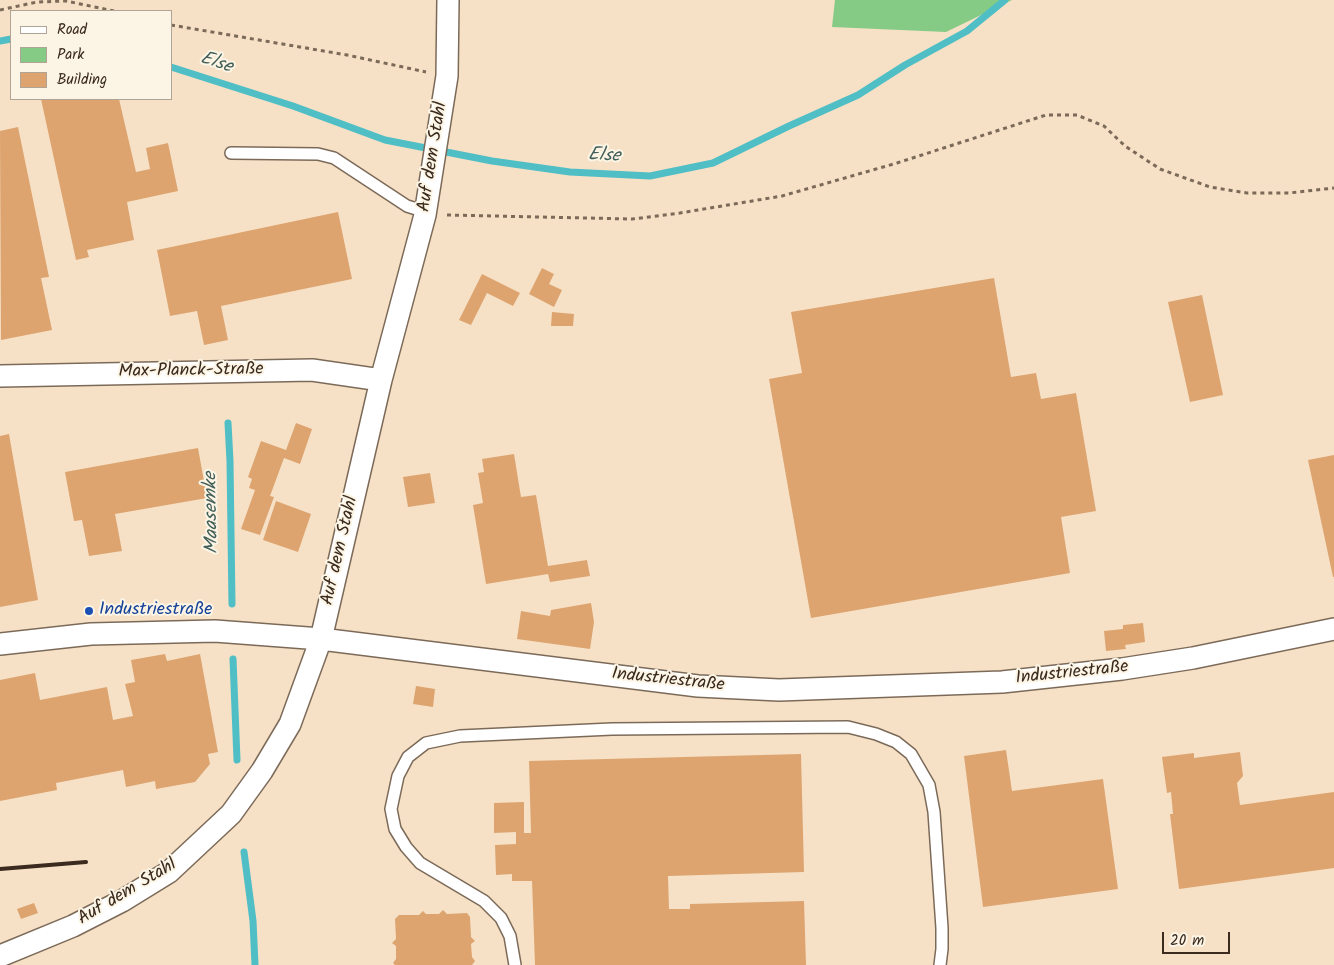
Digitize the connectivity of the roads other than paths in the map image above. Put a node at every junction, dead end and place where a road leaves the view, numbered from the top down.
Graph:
1 (448, 0) edge
2 (230, 152) dead end
3 (426, 213) junction
4 (0, 376) edge
5 (381, 380) junction
6 (1334, 629) edge
7 (321, 639) junction
8 (0, 644) edge
9 (0, 956) edge
10 (515, 965) edge
11 (940, 965) edge

1 - 3 street, Auf dem Stahl
2 - 3 lane
3 - 5 street, Auf dem Stahl
4 - 5 street, Max-Planck-Straße
5 - 7 street, Auf dem Stahl
6 - 7 street, Industriestraße
7 - 8 street, Industriestraße
7 - 9 street, Auf dem Stahl
10 - 11 lane

